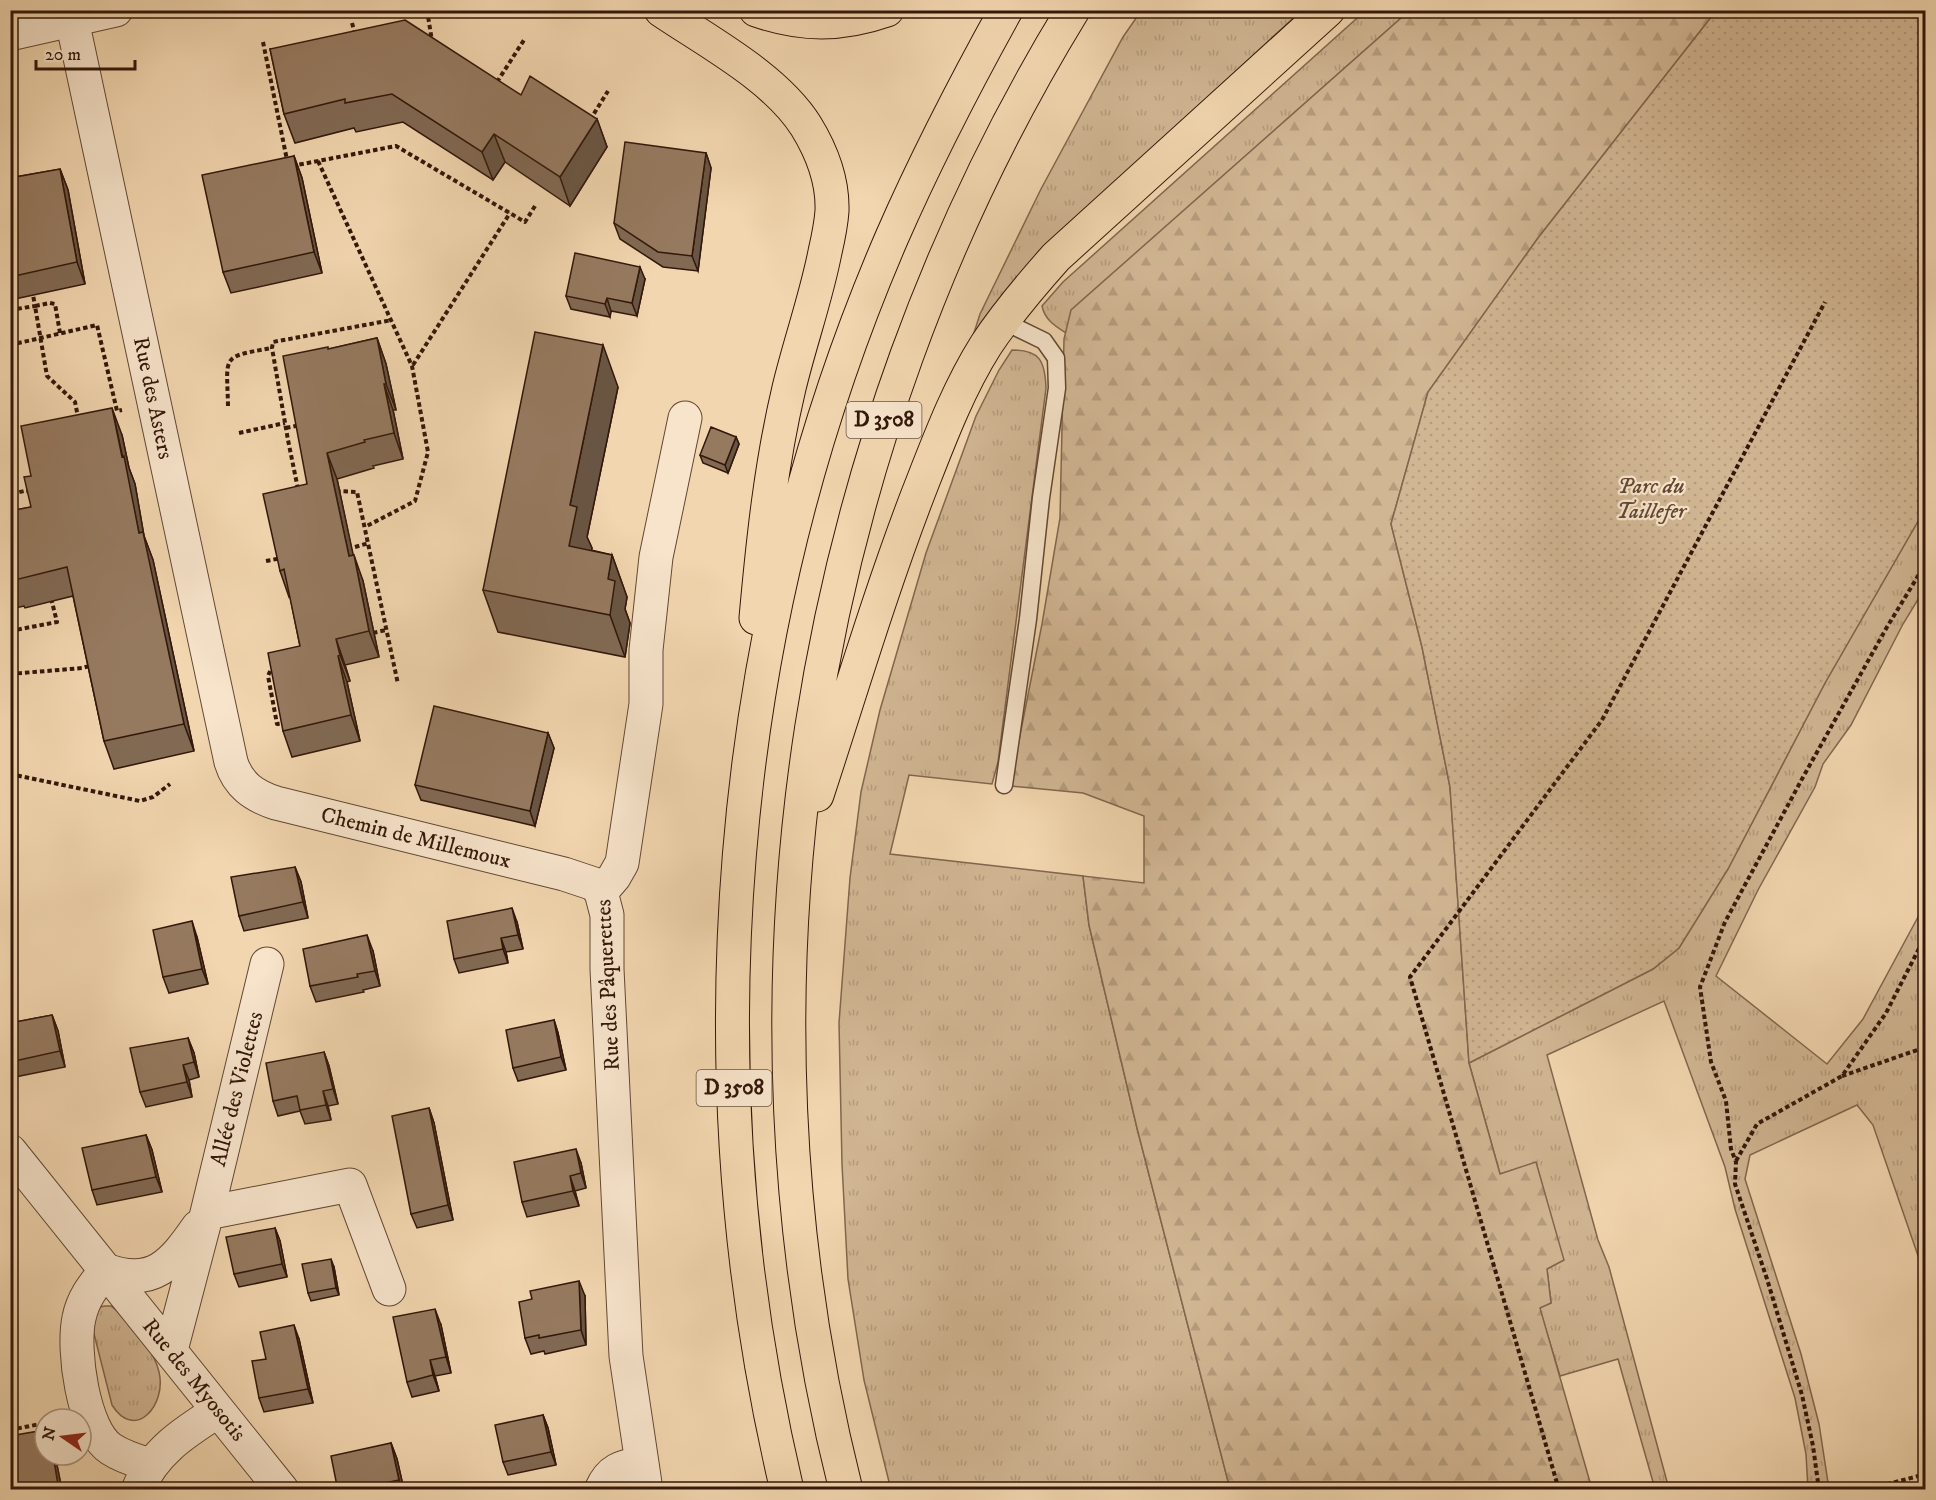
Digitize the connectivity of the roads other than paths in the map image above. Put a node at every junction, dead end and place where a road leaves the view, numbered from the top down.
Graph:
1 (116, 10) edge
2 (661, 10) edge
3 (756, 10) edge
4 (887, 10) edge
5 (1006, 10) edge
6 (1073, 10) edge
7 (1329, 10) edge
8 (72, 20) junction
9 (10, 34) edge
10 (1003, 321) junction
11 (685, 418) dead end
12 (236, 776) joint
13 (747, 781) junction
14 (1004, 785) dead end
15 (795, 863) junction
16 (601, 892) junction
17 (267, 964) dead end
18 (10, 1151) edge
19 (207, 1213) junction
20 (106, 1270) junction
21 (389, 1289) dead end
22 (171, 1350) junction
23 (218, 1411) junction
24 (644, 1476) edge
25 (144, 1477) edge
26 (282, 1490) edge
27 (601, 1490) edge
28 (787, 1490) edge
29 (846, 1490) edge

1 - 8 street
2 - 13 highway
3 - 4 highway
5 - 13 highway, D 3508
6 - 15 highway, D 3508
7 - 10 highway
8 - 9 street
8 - 12 street, Rue des Asters
10 - 14 lane
10 - 15 highway
11 - 16 street, Rue des Pâquerettes
12 - 16 street, Chemin de Millemoux
13 - 28 highway, D 3508
15 - 29 highway, D 3508
16 - 24 street, Rue des Pâquerettes
17 - 19 street, Allée des Violettes
18 - 20 street, Rue des Myosotis
19 - 20 street, Allée des Violettes
19 - 21 street
19 - 22 street, Allée des Violettes
20 - 22 street, Rue des Myosotis
20 - 25 street
22 - 23 street, Rue des Myosotis
23 - 25 street
23 - 26 street, Rue des Myosotis
24 - 27 street

